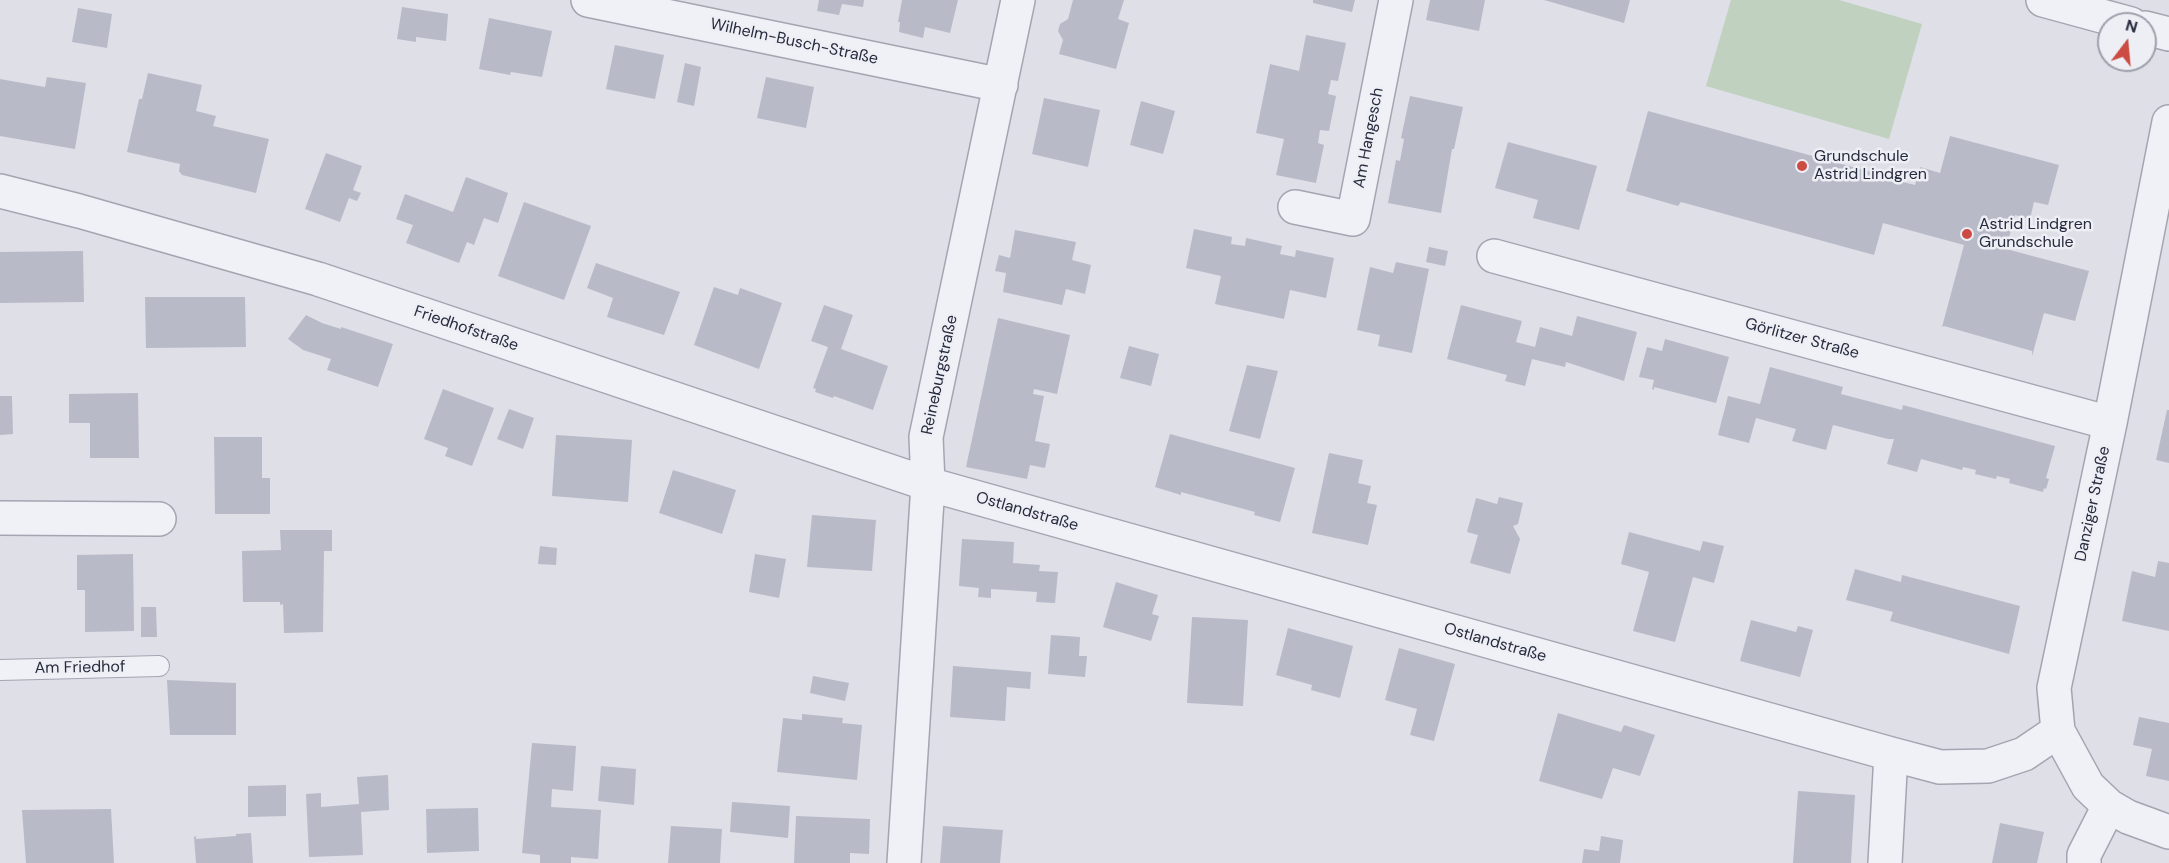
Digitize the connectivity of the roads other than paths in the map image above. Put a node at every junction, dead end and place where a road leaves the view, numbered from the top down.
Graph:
1 (588, 0) edge
2 (1018, 0) edge
3 (1396, 0) edge
4 (2043, 0) edge
5 (2097, 15) edge
6 (1001, 85) junction
7 (2169, 122) edge
8 (0, 191) edge
9 (1295, 207) dead end
10 (1494, 256) dead end
11 (2110, 423) junction
12 (928, 484) junction
13 (0, 518) edge
14 (159, 519) dead end
15 (159, 666) dead end
16 (0, 670) edge
17 (2058, 731) junction
18 (1891, 754) junction
19 (2109, 806) junction
20 (2169, 832) edge
21 (904, 863) edge
22 (1885, 863) edge
23 (2084, 863) edge

1 - 6 street, Wilhelm-Busch-Straße
2 - 6 street, Reineburgstraße
3 - 9 street, Am Hangesch
4 - 5 street
6 - 12 street, Reineburgstraße
7 - 11 street, Danziger Straße
8 - 12 street, Friedhofstraße
10 - 11 street, Görlitzer Straße
11 - 17 street, Danziger Straße
12 - 18 street, Ostlandstraße
12 - 21 street, Reineburgstraße
13 - 14 street
15 - 16 lane, Am Friedhof
17 - 18 street, Ostlandstraße
17 - 19 street, Danziger Straße
18 - 22 street
19 - 20 street, Danziger Straße
19 - 23 street

